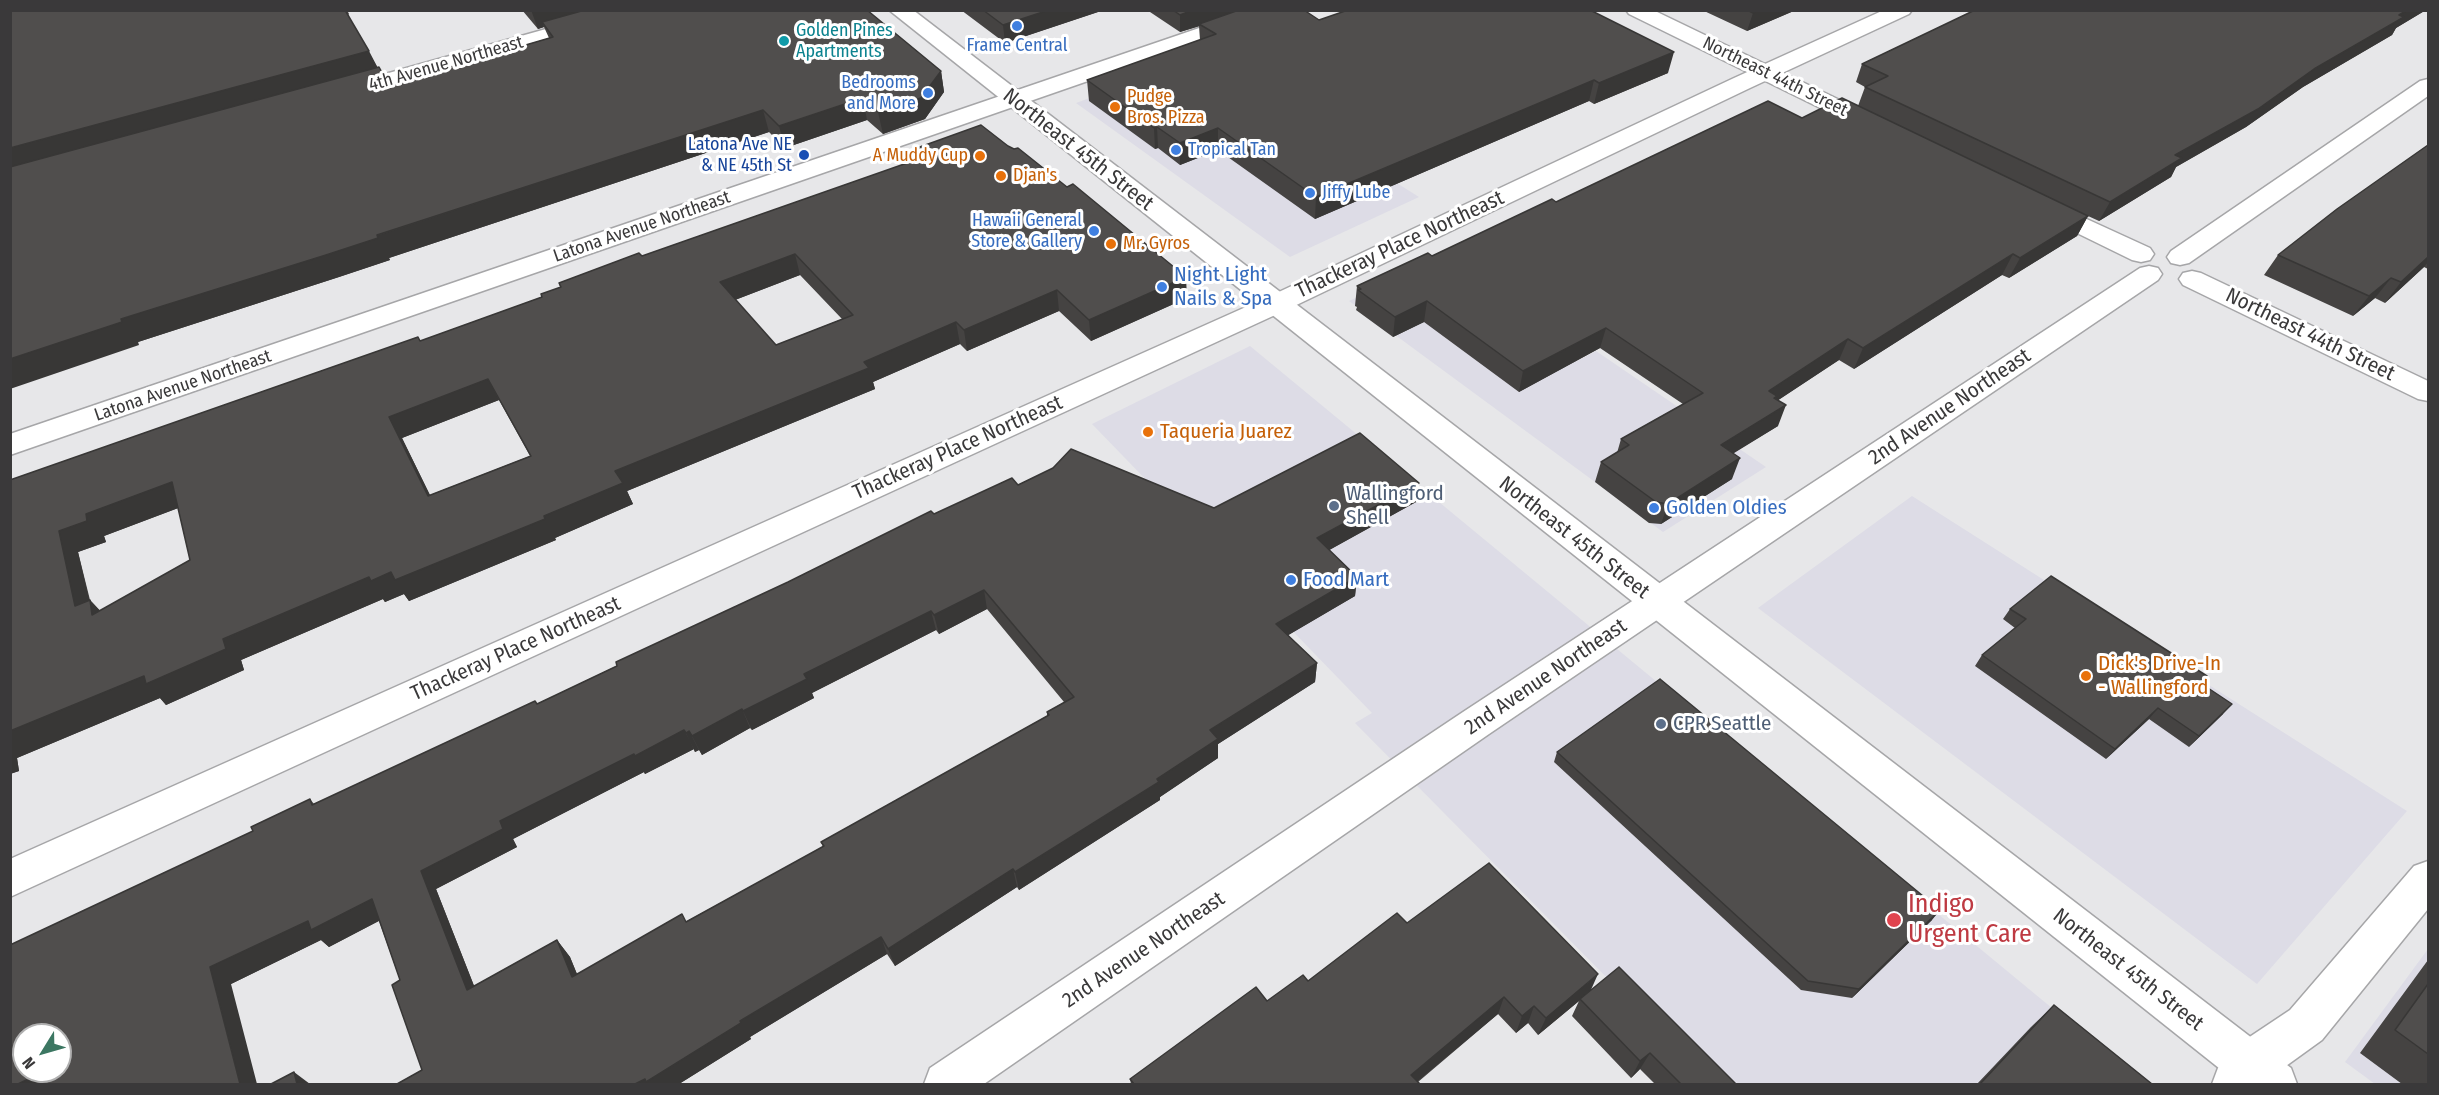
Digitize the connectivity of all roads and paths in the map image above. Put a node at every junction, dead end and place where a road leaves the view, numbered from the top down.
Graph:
1 (639, 10) edge
2 (899, 10) edge
3 (1274, 10) edge
4 (1636, 10) edge
5 (1902, 10) edge
6 (1766, 72) junction
7 (2428, 86) edge
8 (318, 100) edge
9 (1013, 100) junction
10 (1886, 131) edge
11 (2024, 198) edge
12 (2166, 266) junction
13 (1276, 304) junction
14 (2428, 392) edge
15 (10, 445) edge
16 (1658, 603) junction
17 (10, 879) edge
18 (2428, 879) edge
19 (2253, 1078) edge
20 (946, 1084) edge

1 - 8 street, 4th Avenue Northeast
2 - 9 street, Northeast 45th Street
3 - 9 street, Latona Avenue Northeast
4 - 6 street, Northeast 44th Street
5 - 6 street, Thackeray Place Northeast
6 - 10 street, Northeast 44th Street
6 - 13 street, Thackeray Place Northeast
7 - 12 street, 2nd Avenue Northeast
9 - 13 street, Northeast 45th Street
9 - 15 street, Latona Avenue Northeast
11 - 12 street, Northeast 44th Street
12 - 14 street, Northeast 44th Street
12 - 16 street, 2nd Avenue Northeast
13 - 16 street, Northeast 45th Street
13 - 17 street, Thackeray Place Northeast
16 - 19 street, Northeast 45th Street
16 - 20 street, 2nd Avenue Northeast
18 - 19 street

